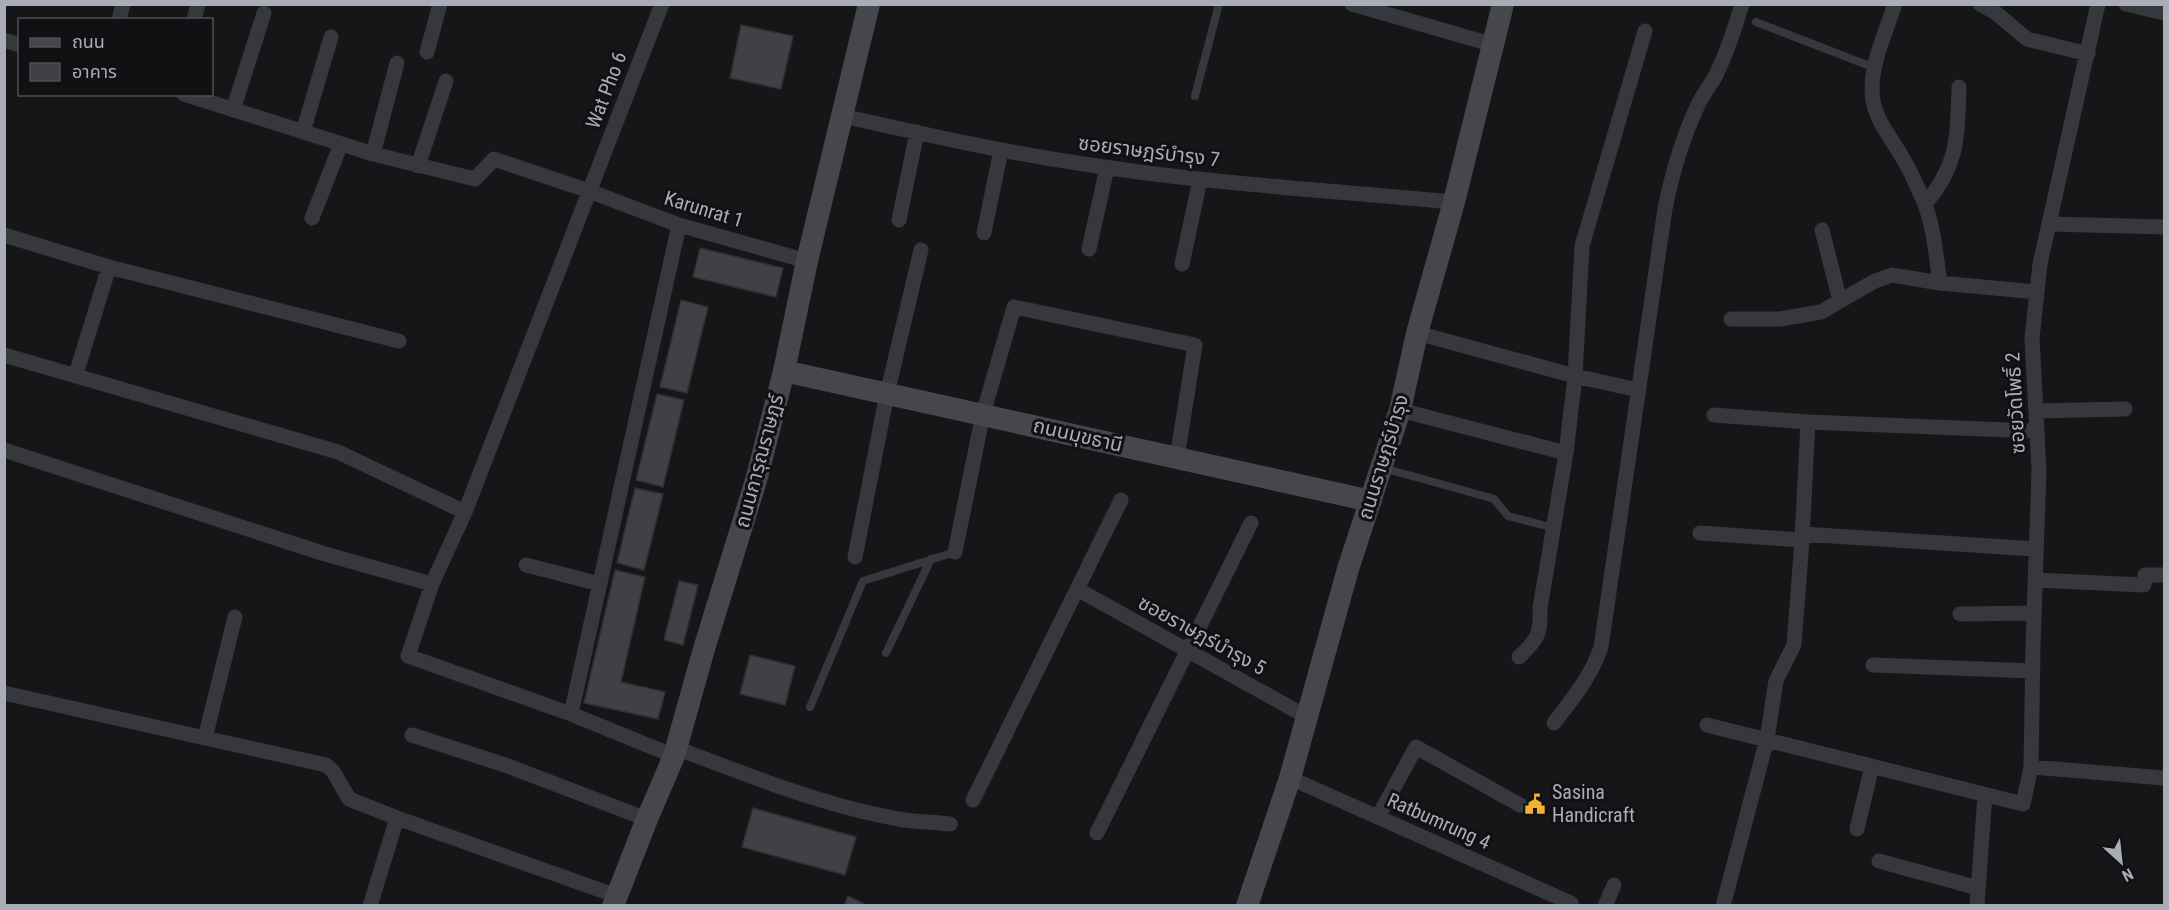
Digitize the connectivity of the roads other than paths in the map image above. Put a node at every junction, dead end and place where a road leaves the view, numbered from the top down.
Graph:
1 (440, 4) edge
2 (662, 4) edge
3 (869, 4) edge
4 (1219, 4) edge
5 (1352, 4) edge
6 (1503, 4) edge
7 (1742, 4) edge
8 (1895, 4) edge
9 (1980, 4) edge
10 (2098, 4) edge
11 (2126, 4) edge
12 (264, 13) dead end
13 (2164, 13) edge
14 (1756, 22) dead end
15 (1645, 31) dead end
16 (331, 37) dead end
17 (1494, 45) junction
18 (427, 52) dead end
19 (2088, 54) junction
20 (398, 63) dead end
21 (1875, 68) junction
22 (446, 81) dead end
23 (1959, 87) dead end
24 (190, 96) edge
25 (1196, 96) dead end
26 (233, 110) junction
27 (843, 116) junction
28 (303, 132) junction
29 (917, 132) junction
30 (341, 144) junction
31 (1001, 150) junction
32 (373, 154) junction
33 (418, 166) junction
34 (1107, 168) junction
35 (1200, 180) junction
36 (589, 191) junction
37 (1454, 202) junction
38 (1925, 204) junction
39 (312, 218) dead end
40 (899, 220) dead end
41 (2049, 224) junction
42 (679, 225) junction
43 (2164, 227) edge
44 (1821, 230) dead end
45 (984, 233) dead end
46 (4, 235) edge
47 (1089, 249) dead end
48 (921, 250) dead end
49 (807, 261) junction
50 (1182, 264) dead end
51 (109, 267) junction
52 (1940, 283) junction
53 (2036, 292) junction
54 (1840, 301) junction
55 (1731, 319) dead end
56 (1417, 333) junction
57 (399, 341) dead end
58 (4, 355) edge
59 (784, 371) junction
60 (76, 374) junction
61 (1575, 376) junction
62 (1638, 390) junction
63 (888, 394) junction
64 (1400, 410) junction
65 (2125, 410) dead end
66 (2036, 411) junction
67 (983, 414) junction
68 (1714, 415) dead end
69 (1808, 422) junction
70 (2037, 431) junction
71 (4, 450) edge
72 (1566, 453) junction
73 (1177, 458) junction
74 (1382, 467) junction
75 (1121, 500) dead end
76 (1371, 501) junction
77 (465, 512) junction
78 (1251, 523) dead end
79 (1554, 528) junction
80 (1700, 533) dead end
81 (1802, 537) junction
82 (2036, 549) junction
83 (955, 552) joint
84 (855, 557) dead end
85 (931, 559) junction
86 (526, 565) dead end
87 (2164, 575) edge
88 (2035, 580) junction
89 (432, 584) junction
90 (600, 584) junction
91 (1077, 589) junction
92 (2034, 613) junction
93 (1960, 614) dead end
94 (234, 617) dead end
95 (1188, 650) junction
96 (886, 653) dead end
97 (1519, 657) dead end
98 (1873, 665) dead end
99 (2033, 671) junction
100 (4, 693) edge
101 (810, 707) dead end
102 (571, 714) junction
103 (1307, 717) junction
104 (1554, 723) dead end
105 (1707, 724) dead end
106 (412, 735) dead end
107 (205, 738) junction
108 (1767, 739) junction
109 (675, 752) junction
110 (1872, 766) junction
111 (2031, 767) junction
112 (1290, 778) junction
113 (2164, 778) edge
114 (1985, 795) junction
115 (973, 800) dead end
116 (1520, 805) dead end
117 (1378, 817) junction
118 (397, 819) junction
119 (647, 819) junction
120 (950, 824) dead end
121 (1857, 829) dead end
122 (1097, 833) dead end
123 (1879, 861) dead end
124 (1614, 885) dead end
125 (1978, 888) junction
126 (615, 901) edge
127 (1571, 903) dead end
128 (370, 906) edge
129 (1247, 906) edge
130 (1605, 906) edge
131 (1723, 906) edge
132 (1977, 906) edge

1 - 18 street
2 - 36 street, Wat Pho 6
3 - 27 street, ถนนการุณราษฏร์
4 - 25 lane
5 - 17 street
6 - 17 street, ถนนราษฎร์บำรุง
7 - 62 street
8 - 21 street
9 - 19 street
10 - 19 street, ซอยวัดโพธิ์ 2
11 - 13 street
12 - 26 street
14 - 21 lane
15 - 61 street
16 - 28 street
17 - 37 street, ถนนราษฎร์บำรุง
19 - 41 street, ซอยวัดโพธิ์ 2
20 - 32 street
21 - 38 street
22 - 33 street
23 - 38 street
24 - 26 street
26 - 28 street
27 - 29 street, ซอยราษฎร์บำรุง 7
27 - 49 street, ถนนการุณราษฏร์
28 - 30 street
29 - 31 street, ซอยราษฎร์บำรุง 7
29 - 40 street
30 - 32 street
30 - 39 street
31 - 34 street, ซอยราษฎร์บำรุง 7
31 - 45 street
32 - 33 street
33 - 36 street, Karunrat 1
34 - 35 street, ซอยราษฎร์บำรุง 7
34 - 47 street
35 - 37 street, ซอยราษฎร์บำรุง 7
35 - 50 street
36 - 42 street, Karunrat 1
36 - 77 street, Wat Pho 6
37 - 56 street, ถนนราษฎร์บำรุง
38 - 52 street
41 - 43 street
41 - 53 street, ซอยวัดโพธิ์ 2
42 - 49 street, Karunrat 1
42 - 90 street
44 - 54 street
46 - 51 street
48 - 63 street
49 - 59 street, ถนนการุณราษฏร์
51 - 57 street
51 - 60 street
52 - 53 street
52 - 54 street
53 - 66 street, ซอยวัดโพธิ์ 2
54 - 55 street
56 - 61 street
56 - 64 street, ถนนราษฎร์บำรุง
58 - 60 street
59 - 63 street, ถนนมุขธานี
59 - 109 street, ถนนการุณราษฏร์
60 - 77 street
61 - 62 street
61 - 72 street
62 - 104 street
63 - 67 street, ถนนมุขธานี
63 - 84 street
64 - 72 street
64 - 74 street, ถนนราษฎร์บำรุง
65 - 66 street
66 - 70 street, ซอยวัดโพธิ์ 2
67 - 73 street, ถนนมุขธานี
67 - 73 street
67 - 83 street
68 - 69 street
69 - 70 street
69 - 81 street
70 - 82 street, ซอยวัดโพธิ์ 2
71 - 89 street
72 - 79 street
73 - 76 street, ถนนมุขธานี
74 - 76 street, ถนนราษฎร์บำรุง
74 - 79 lane
75 - 91 street
76 - 103 street, ถนนราษฎร์บำรุง
77 - 89 street, Wat Pho 6
78 - 95 street
79 - 97 street
80 - 81 street
81 - 82 street
81 - 108 street
82 - 88 street, ซอยวัดโพธิ์ 2
83 - 85 lane
85 - 96 lane
85 - 101 lane
86 - 90 street
87 - 88 street
88 - 92 street, ซอยวัดโพธิ์ 2
89 - 102 street, Wat Pho 6
90 - 102 street
91 - 95 street, ซอยราษฎร์บำรุง 5
91 - 115 street
92 - 93 street
92 - 99 street, ซอยวัดโพธิ์ 2
94 - 107 street
95 - 103 street, ซอยราษฎร์บำรุง 5
95 - 122 street
98 - 99 street
99 - 111 street, ซอยวัดโพธิ์ 2
100 - 107 street
102 - 109 street
103 - 112 street, ถนนราษฎร์บำรุง
105 - 108 street
106 - 119 street
107 - 118 street
108 - 110 street
108 - 131 street
109 - 119 street, ถนนการุณราษฏร์
109 - 120 street
110 - 114 street
110 - 121 street
111 - 113 street
111 - 114 street, ซอยวัดโพธิ์ 2
112 - 117 street, Ratbumrung 4
112 - 129 street, ถนนราษฎร์บำรุง
114 - 125 street
116 - 117 street
117 - 127 street, Ratbumrung 4
118 - 126 street
118 - 128 street
119 - 126 street, ถนนการุณราษฏร์
123 - 125 street
124 - 130 street
125 - 132 street

